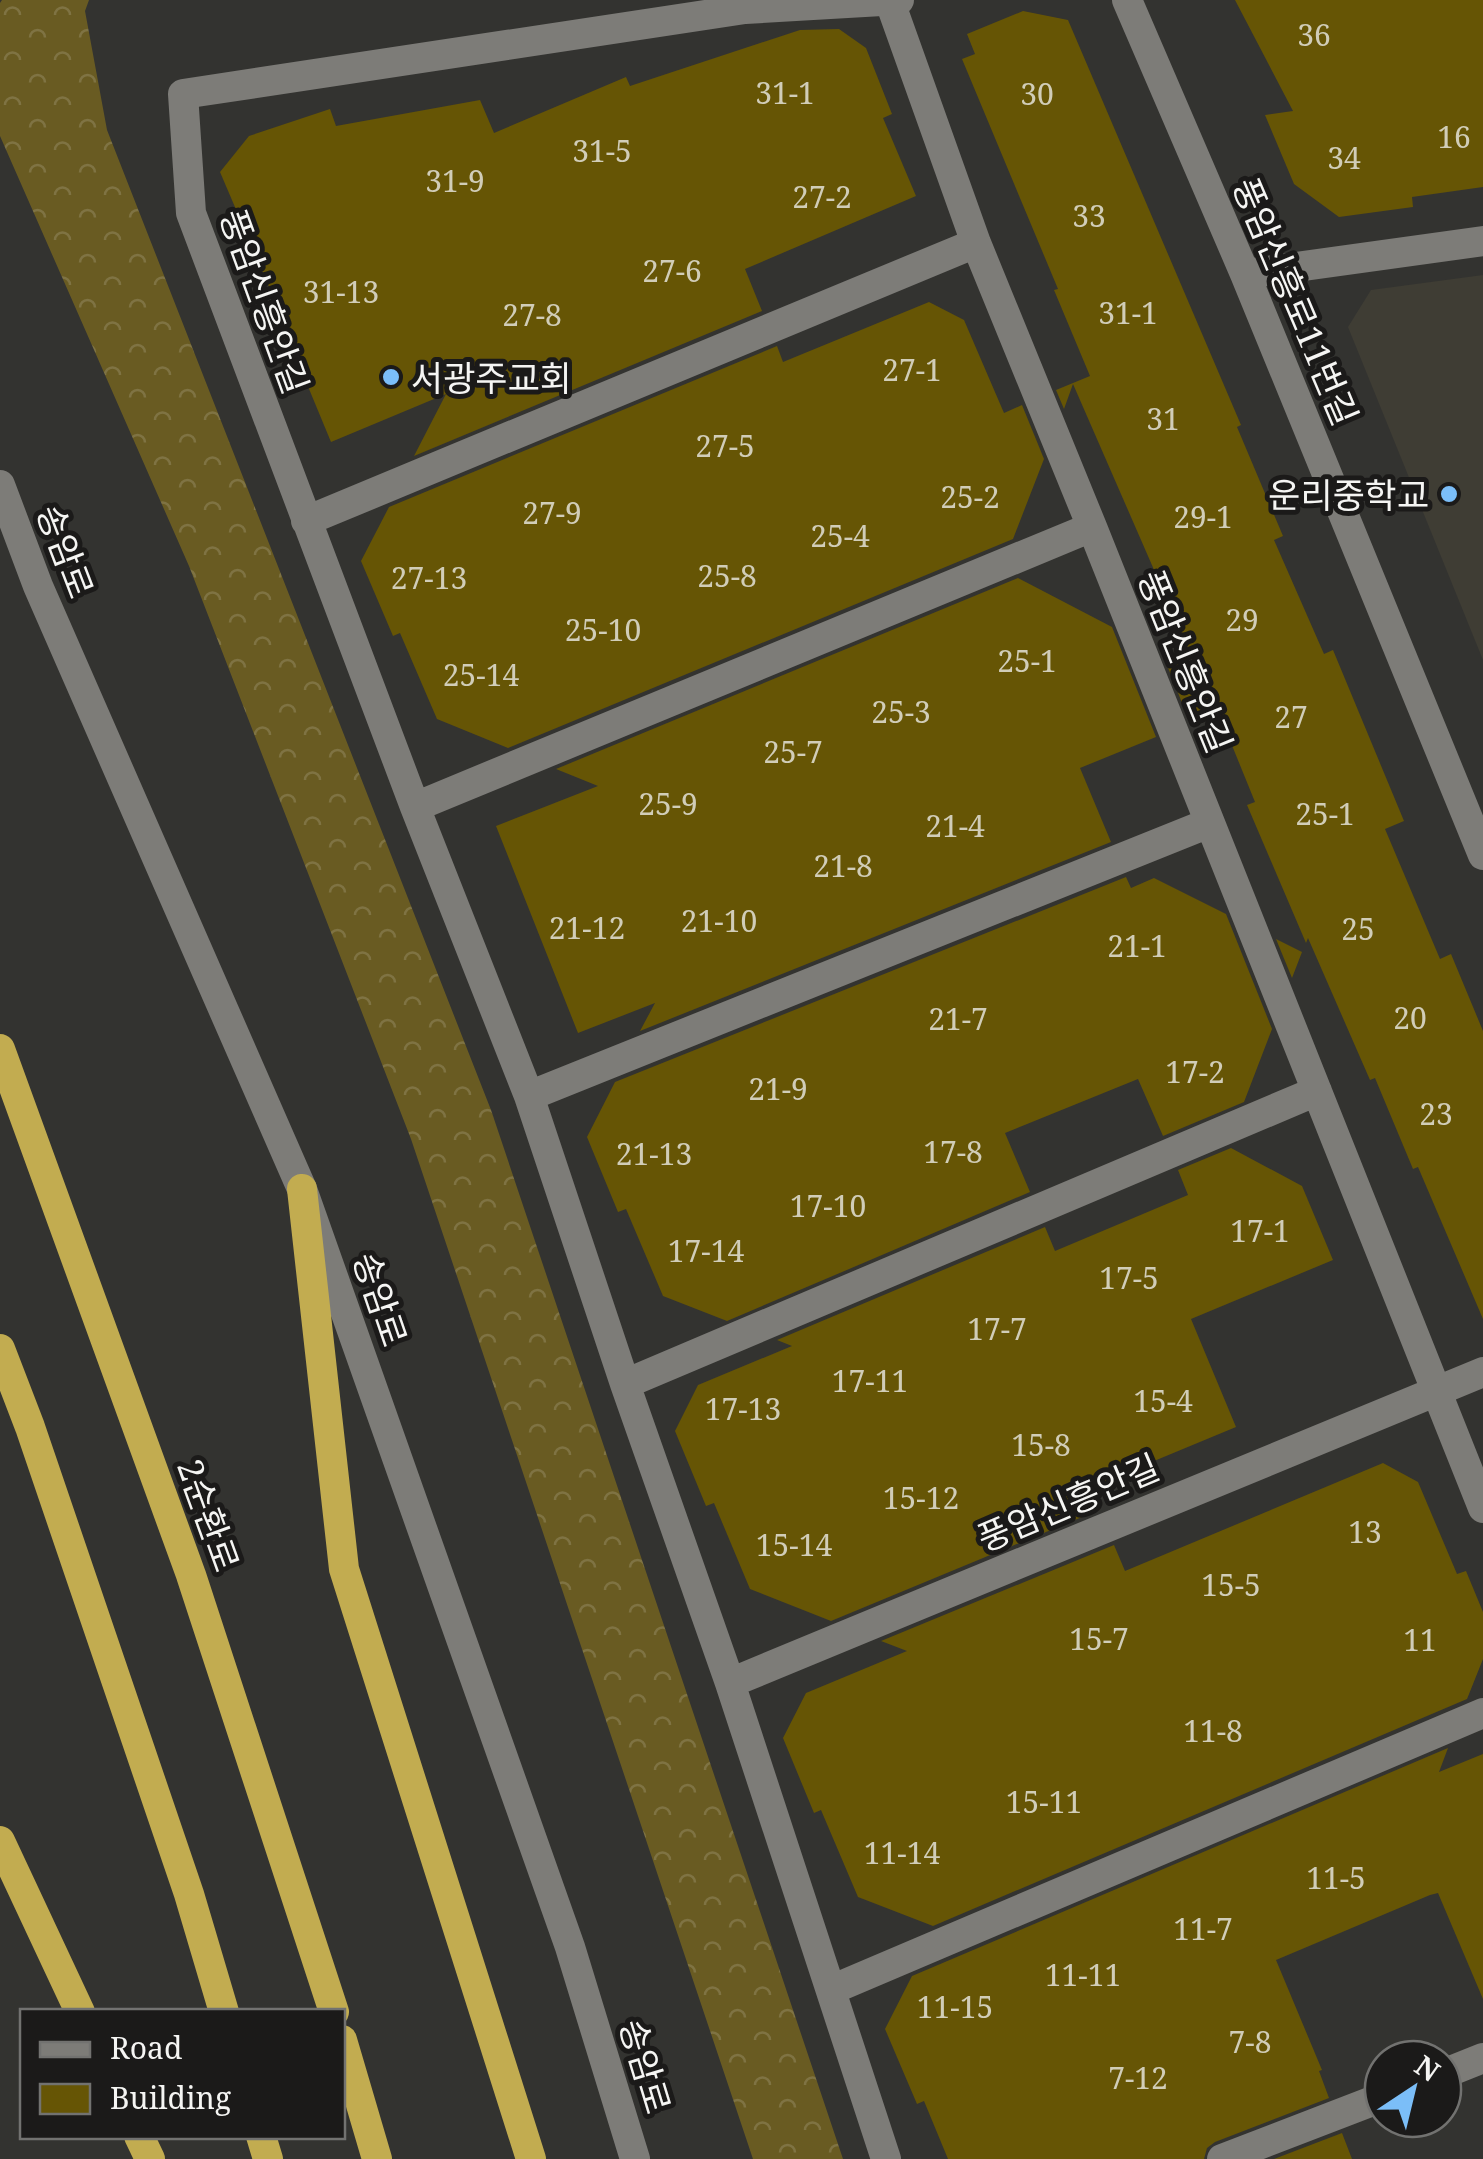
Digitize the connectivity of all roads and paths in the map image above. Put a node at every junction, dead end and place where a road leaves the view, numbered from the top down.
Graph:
1 (1127, 0) edge
2 (894, 1) edge
3 (1483, 242) edge
4 (976, 243) junction
5 (1246, 274) junction
6 (0, 485) edge
7 (306, 521) junction
8 (1092, 527) junction
9 (415, 807) junction
10 (1209, 822) junction
11 (1483, 855) edge
12 (0, 1049) edge
13 (1317, 1092) junction
14 (529, 1096) junction
15 (302, 1189) junction
16 (0, 1349) edge
17 (1483, 1372) edge
18 (625, 1384) junction
19 (1435, 1391) junction
20 (1483, 1508) edge
21 (730, 1684) junction
22 (1483, 1713) edge
23 (0, 1841) edge
24 (831, 1990) junction
25 (79, 2009) edge
26 (223, 2009) edge
27 (333, 2009) edge
28 (345, 2050) edge
29 (1363, 2105) edge
30 (377, 2159) edge
31 (531, 2159) edge
32 (635, 2159) edge
33 (886, 2159) edge
34 (1222, 2159) edge

1 - 5 street, 풍암신흥로11번길
2 - 4 street, 풍암신흥안길
2 - 7 street, 풍암신흥안길
3 - 5 street
4 - 7 street
4 - 8 street, 풍암신흥안길
5 - 11 street, 풍암신흥로11번길
6 - 15 street, 송암로
7 - 9 street, 풍암신흥안길
8 - 9 street
8 - 10 street, 풍암신흥안길
9 - 14 street, 풍암신흥안길
10 - 13 street, 풍암신흥안길
10 - 14 street
12 - 27 highway, 2순환로
13 - 18 street
13 - 19 street, 풍암신흥안길
14 - 18 street, 풍암신흥안길
15 - 31 highway
15 - 32 street, 송암로
16 - 26 highway
17 - 19 street, 풍암신흥안길
18 - 21 street, 풍암신흥안길
19 - 20 street, 풍암신흥안길
19 - 21 street, 풍암신흥안길
21 - 24 street, 풍암신흥안길
22 - 24 street
23 - 25 highway
24 - 33 street, 풍암신흥안길
28 - 30 highway
29 - 34 street

